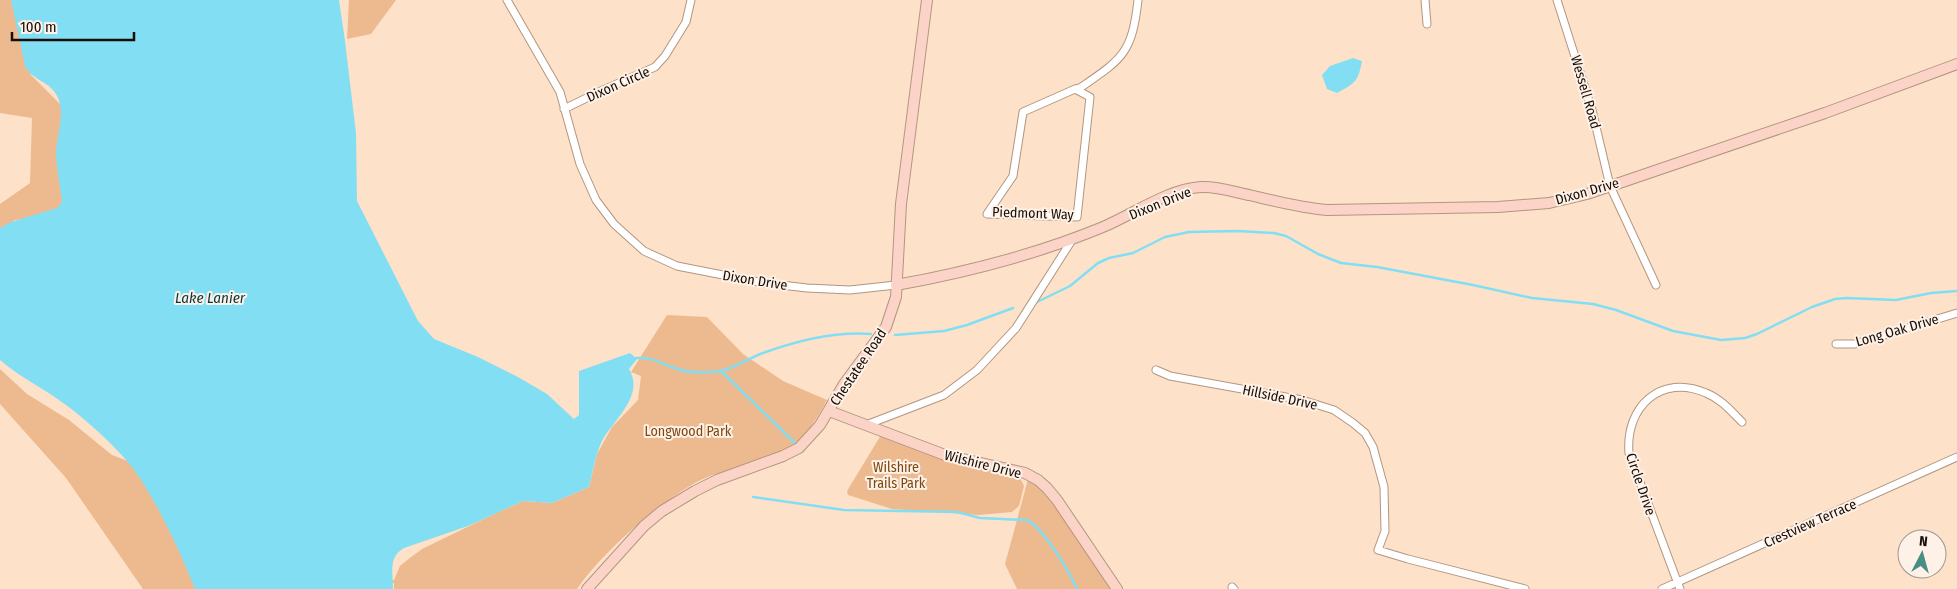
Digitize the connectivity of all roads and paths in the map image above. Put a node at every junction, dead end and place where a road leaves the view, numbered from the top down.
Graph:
1 (507, 0) edge
2 (691, 0) edge
3 (927, 0) edge
4 (1138, 0) edge
5 (1425, 0) edge
6 (1557, 0) edge
7 (1427, 24) dead end
8 (1957, 64) edge
9 (1075, 89) junction
10 (564, 109) junction
11 (1610, 186) junction
12 (1073, 238) junction
13 (896, 285) junction
14 (1656, 285) dead end
15 (1957, 313) edge
16 (1836, 344) dead end
17 (1156, 370) dead end
18 (829, 411) junction
19 (1742, 422) dead end
20 (866, 425) junction
21 (1957, 457) edge
22 (591, 586) edge
23 (1679, 586) edge
24 (1117, 589) edge
25 (1525, 589) edge
26 (1662, 589) edge

1 - 10 street, Dixon Drive
2 - 10 street, Dixon Circle
3 - 13 street, Chestatee Road
4 - 9 street, Piedmont Way
5 - 7 street
6 - 11 street, Wessell Road
8 - 11 street, Dixon Drive
9 - 9 street, Piedmont Way
10 - 13 street, Dixon Drive
11 - 12 street, Dixon Drive
11 - 14 street, Wessell Road
12 - 13 street, Dixon Drive
12 - 20 street
13 - 18 street, Chestatee Road
15 - 16 street, Long Oak Drive
17 - 25 street, Hillside Drive
18 - 20 street, Wilshire Drive
18 - 22 street, Chestatee Road
19 - 23 street, Circle Drive
20 - 24 street, Wilshire Drive
21 - 23 street, Crestview Terrace
23 - 26 street, Crestview Terrace

